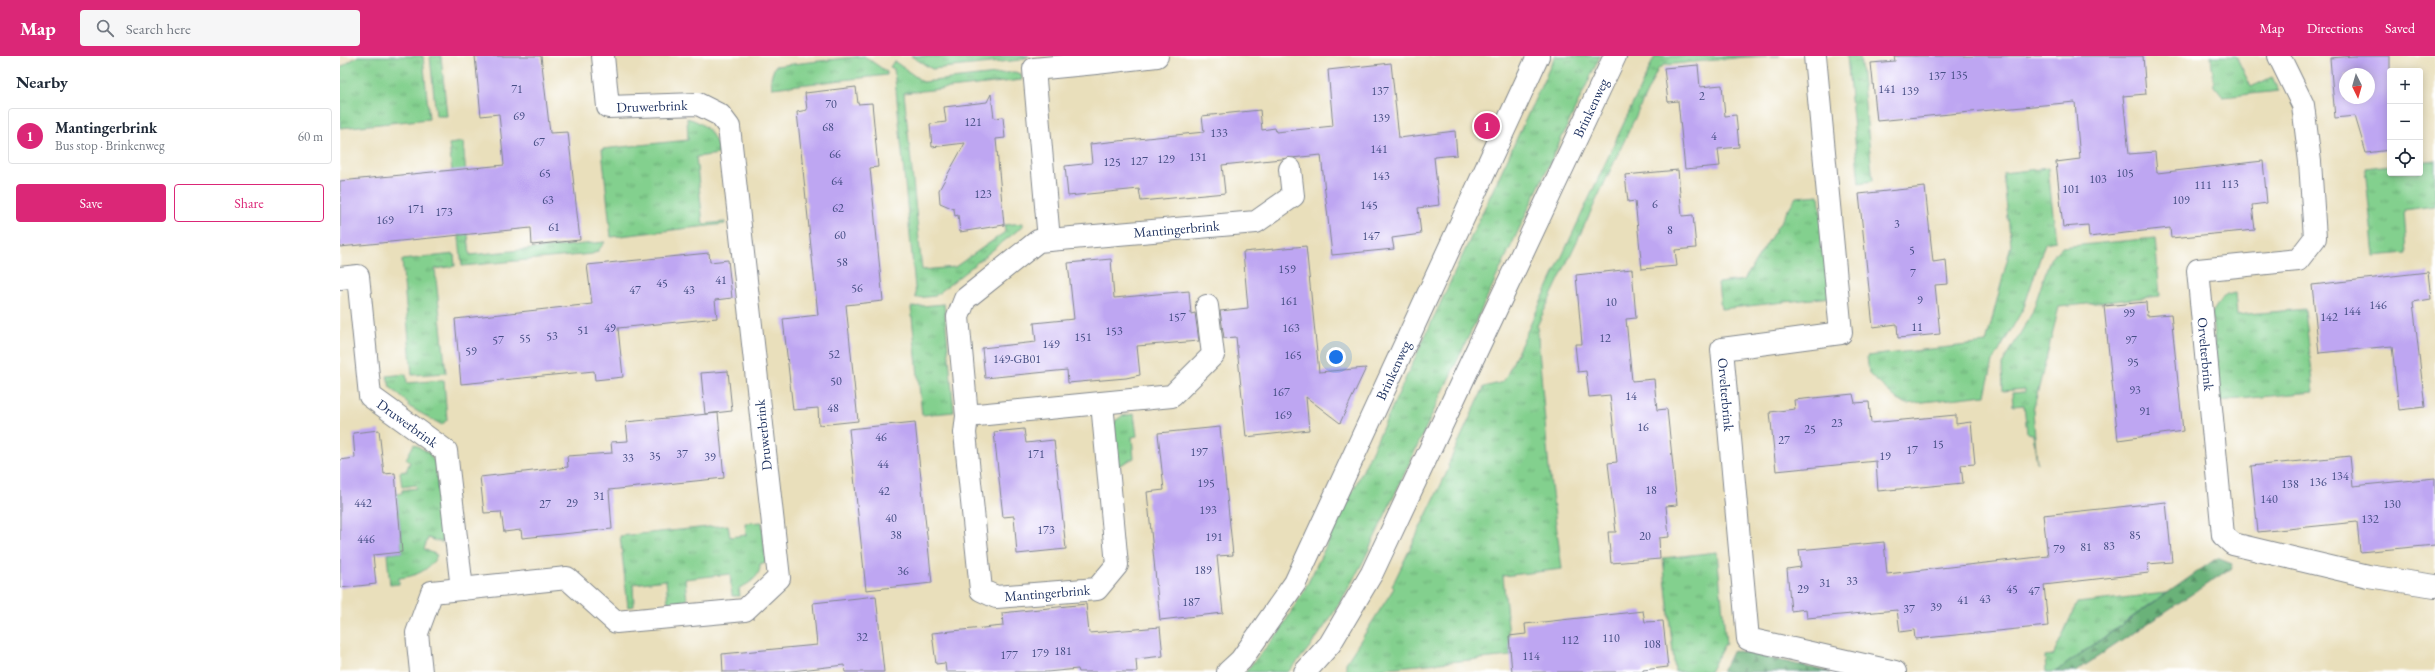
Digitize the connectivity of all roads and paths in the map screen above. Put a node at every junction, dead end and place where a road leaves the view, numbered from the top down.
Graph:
1 (603, 56) edge
2 (1157, 56) edge
3 (1538, 56) edge
4 (1615, 56) edge
5 (1815, 56) edge
6 (2279, 56) edge
7 (1096, 59) edge
8 (1290, 169) dead end
9 (1050, 240) junction
10 (340, 278) edge
11 (1207, 306) dead end
12 (1102, 403) junction
13 (967, 416) junction
14 (2435, 586) edge
15 (462, 589) junction
16 (421, 672) edge
17 (1228, 672) edge
18 (1305, 672) edge
19 (1895, 672) edge

1 - 15 street, Druwerbrink
2 - 7 street
3 - 17 street, Brinkenweg
4 - 18 street, Brinkenweg
5 - 19 street, Orvelterbrink
6 - 14 street, Orvelterbrink
7 - 9 street
8 - 9 street, Mantingerbrink
9 - 13 street, Mantingerbrink
10 - 15 street, Druwerbrink
11 - 12 street
12 - 13 street
12 - 13 street, Mantingerbrink
15 - 16 street, Druwerbrink

